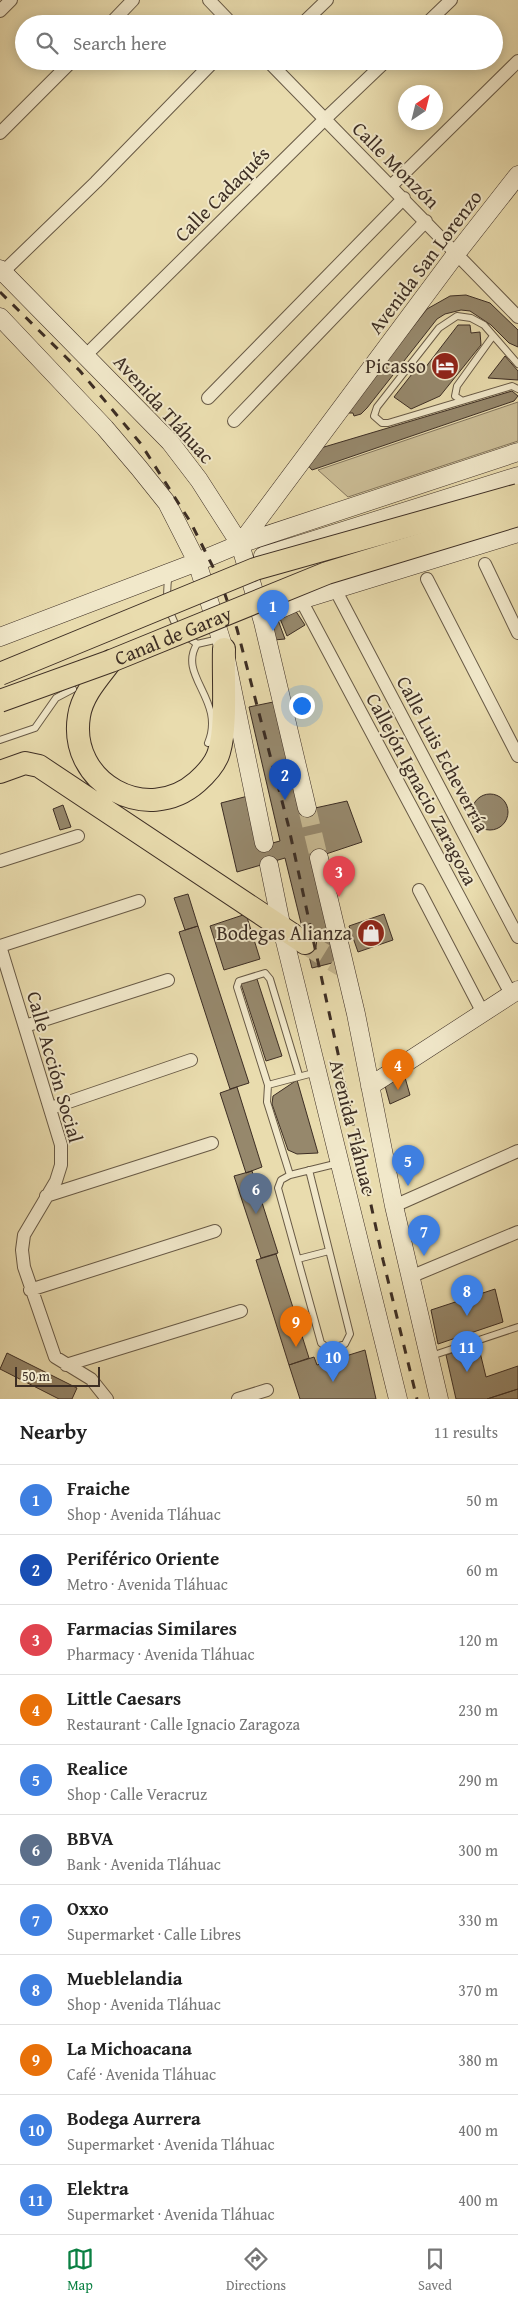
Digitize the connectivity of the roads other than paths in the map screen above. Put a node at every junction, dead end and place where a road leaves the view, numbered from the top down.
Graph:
1 (11, 0) edge
2 (133, 0) edge
3 (327, 0) edge
4 (451, 0) edge
5 (218, 3) edge
6 (0, 11) edge
7 (119, 15) edge
8 (226, 15) edge
9 (311, 15) edge
10 (435, 15) edge
11 (518, 61) edge
12 (63, 70) edge
13 (205, 70) edge
14 (277, 70) edge
15 (377, 70) edge
16 (324, 120) junction
17 (0, 133) edge
18 (518, 175) edge
19 (391, 186) junction
20 (404, 198) junction
21 (426, 221) junction
22 (456, 254) junction
23 (2, 270) edge
24 (518, 317) edge
25 (0, 318) edge
26 (493, 336) junction
27 (86, 355) junction
28 (518, 364) edge
29 (518, 389) edge
30 (208, 398) dead end
31 (461, 400) junction
32 (234, 421) dead end
33 (518, 452) edge
34 (518, 476) edge
35 (518, 495) edge
36 (518, 515) edge
37 (518, 533) edge
38 (334, 534) junction
39 (240, 544) junction
40 (247, 561) junction
41 (197, 562) junction
42 (485, 564) dead end
43 (169, 573) junction
44 (427, 579) dead end
45 (341, 587) junction
46 (300, 600) junction
47 (212, 609) junction
48 (263, 622) junction
49 (518, 633) edge
50 (0, 636) edge
51 (197, 644) junction
52 (222, 644) junction
53 (111, 660) junction
54 (0, 674) edge
55 (73, 690) dead end
56 (0, 701) edge
57 (0, 740) edge
58 (208, 743) dead end
59 (518, 756) edge
60 (0, 772) edge
61 (307, 808) tunnel mouth
62 (78, 836) dead end
63 (264, 843) dead end
64 (319, 858) tunnel mouth
65 (0, 861) edge
66 (269, 865) dead end
67 (419, 890) dead end
68 (139, 901) dead end
69 (282, 929) junction
70 (518, 937) edge
71 (305, 943) tunnel mouth
72 (0, 946) edge
73 (168, 980) dead end
74 (514, 992) edge
75 (483, 1013) junction
76 (25, 1026) junction
77 (191, 1060) dead end
78 (318, 1071) junction
79 (299, 1075) junction
80 (268, 1085) junction
81 (370, 1086) junction
82 (51, 1108) junction
83 (212, 1143) dead end
84 (518, 1151) edge
85 (340, 1162) junction
86 (309, 1170) junction
87 (290, 1175) junction
88 (46, 1196) junction
89 (394, 1206) junction
90 (215, 1231) dead end
91 (518, 1232) edge
92 (329, 1250) junction
93 (298, 1259) junction
94 (410, 1277) junction
95 (30, 1290) junction
96 (241, 1311) dead end
97 (518, 1327) edge
98 (429, 1357) junction
99 (66, 1365) junction
100 (267, 1390) dead end
101 (107, 1399) edge
102 (238, 1399) edge
103 (398, 1399) edge
104 (439, 1399) edge

1 - 6 street
2 - 7 street
3 - 9 street
4 - 10 street
5 - 8 street
11 - 19 street
12 - 17 street
13 - 23 street
14 - 16 street, Calle Monzón
15 - 16 street, Calle Cadaqués
16 - 19 street, Calle Monzón
16 - 27 street, Calle Cadaqués
18 - 22 main road, Avenida San Lorenzo
19 - 20 street, Calle Monzón
20 - 21 street, Calle Monzón
20 - 30 street
21 - 22 street, Calle Monzón
21 - 32 street
22 - 24 street, Calle Monzón
22 - 39 main road, Avenida San Lorenzo
23 - 27 main road, Avenida Tláhuac
25 - 41 main road
26 - 28 lane
26 - 31 lane
26 - 31 lane
27 - 39 main road, Avenida Tláhuac
29 - 31 lane
33 - 39 main road
34 - 38 main road
35 - 54 highway, Canal de Garay, bridge
36 - 53 highway, Canal de Garay, bridge
37 - 45 main road
38 - 40 main road
38 - 45 main road
39 - 40 main road, Avenida Tláhuac
39 - 41 main road
40 - 47 main road
40 - 48 main road, Avenida Tláhuac
41 - 43 main road
41 - 47 main road
42 - 49 street
43 - 50 main road
43 - 51 lane
44 - 59 street
45 - 46 main road
45 - 70 street, Calle Luis Echeverría
46 - 48 main road
46 - 74 street, Callejón Ignacio Zaragoza
47 - 52 main road
48 - 61 main road, Avenida Tláhuac
51 - 52 lane
51 - 58 lane
52 - 53 highway
52 - 63 main road
53 - 56 highway, Canal de Garay, bridge
55 - 57 lane
60 - 69 highway
62 - 65 street
64 - 81 main road, Avenida Tláhuac
66 - 69 main road, Avenida Tláhuac
67 - 75 street
68 - 72 street
69 - 71 highway
69 - 78 main road, Avenida Tláhuac
72 - 76 street, Calle Acción Social
73 - 76 street
74 - 75 main road
75 - 81 main road
76 - 82 street, Calle Acción Social
77 - 82 street
78 - 79 lane
78 - 85 main road, Avenida Tláhuac
79 - 80 lane
79 - 80 lane
80 - 87 lane
81 - 89 main road, Avenida Tláhuac
82 - 88 street, Calle Acción Social
83 - 88 street
84 - 89 street
85 - 86 lane
85 - 103 main road, Avenida Tláhuac
86 - 87 lane
86 - 92 lane
87 - 93 lane
88 - 95 street, Calle Acción Social
89 - 94 main road, Avenida Tláhuac
90 - 95 street
91 - 94 street
92 - 93 lane
92 - 93 lane
94 - 98 main road, Avenida Tláhuac
95 - 99 street, Calle Acción Social
96 - 99 street
97 - 98 lane
98 - 104 main road, Avenida Tláhuac
99 - 101 street, Calle Acción Social
100 - 102 street

